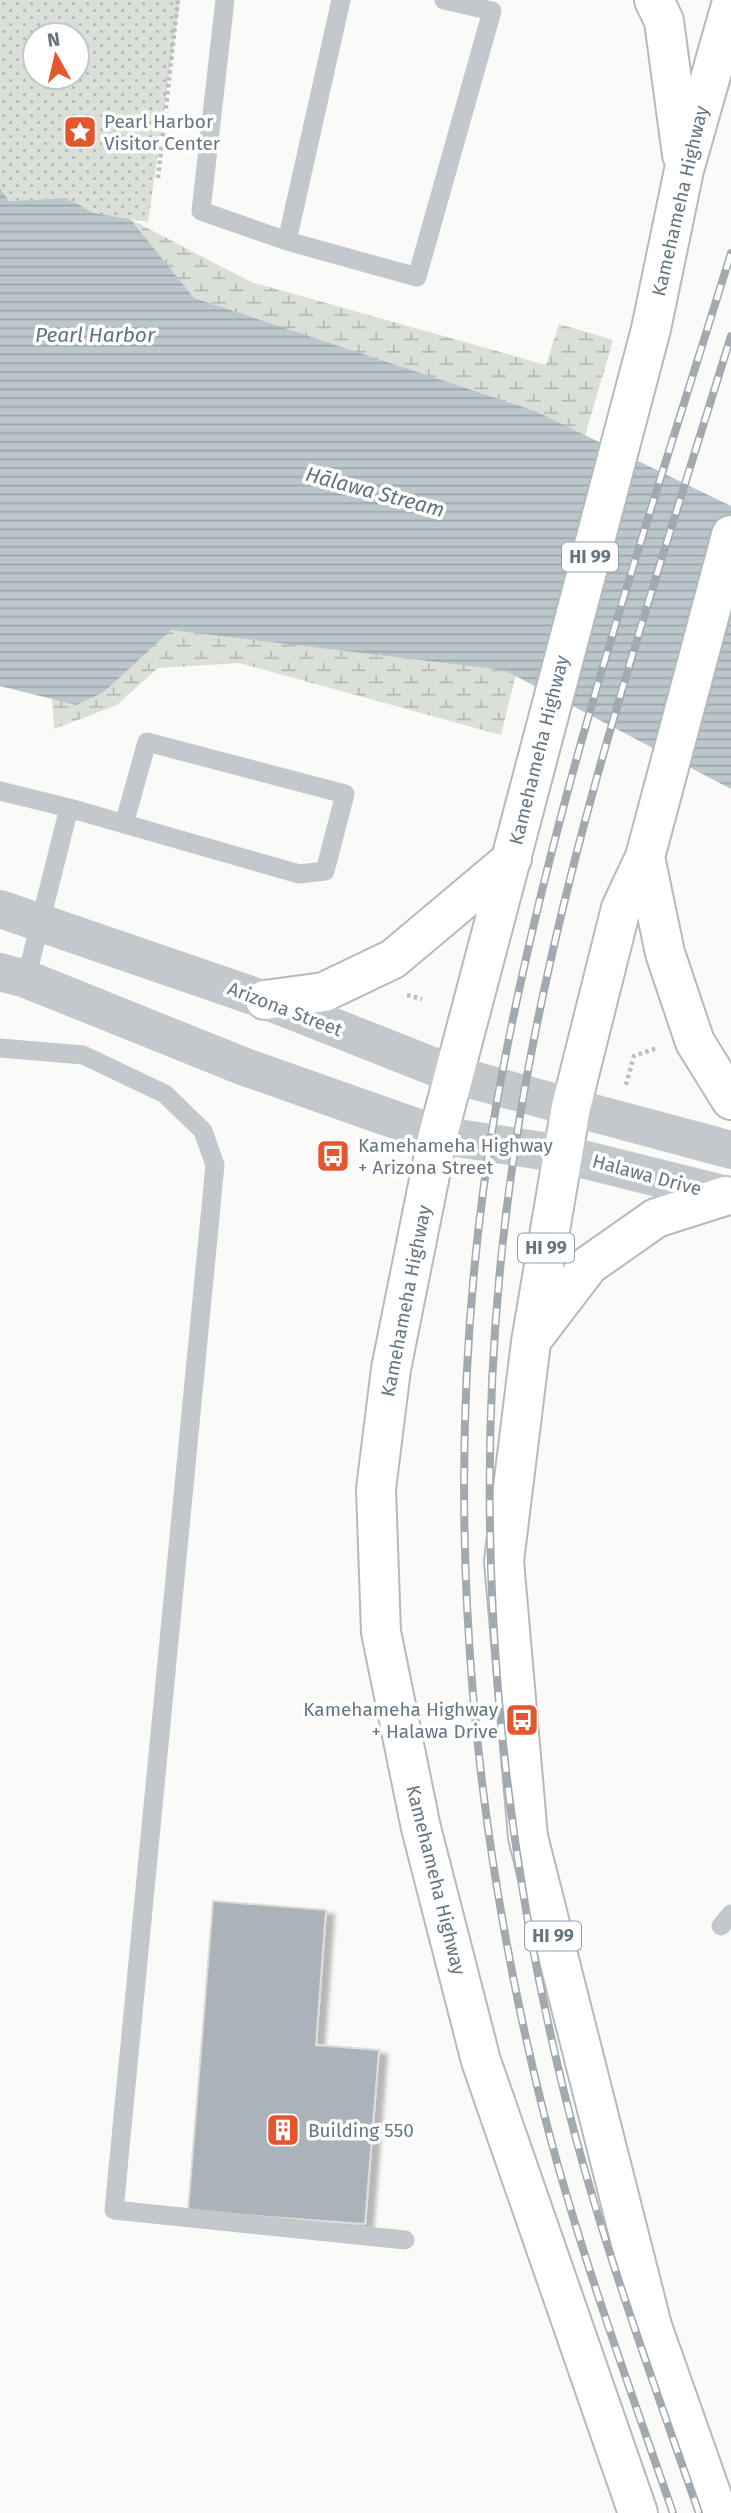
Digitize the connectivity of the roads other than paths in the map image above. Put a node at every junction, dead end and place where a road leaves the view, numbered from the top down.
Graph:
1 (225, 0) edge
2 (341, 0) edge
3 (444, 0) edge
4 (654, 0) edge
5 (731, 5) edge
6 (684, 170) junction
7 (287, 241) junction
8 (731, 535) edge
9 (0, 791) edge
10 (69, 808) junction
11 (124, 824) junction
12 (645, 858) junction
13 (512, 859) junction
14 (0, 909) edge
15 (41, 921) junction
16 (13, 976) edge
17 (265, 1000) junction
18 (0, 1048) edge
19 (455, 1075) junction
20 (731, 1100) edge
21 (571, 1107) junction
22 (438, 1135) junction
23 (731, 1150) edge
24 (562, 1154) junction
25 (728, 1196) edge
26 (531, 1342) junction
27 (405, 2240) dead end
28 (638, 2513) edge
29 (718, 2513) edge

1 - 7 lane
2 - 7 lane
3 - 7 lane
4 - 6 main road
5 - 6 main road, Kamehameha Highway / HI 99
6 - 13 main road, Kamehameha Highway / HI 99
8 - 12 main road, HI 99
9 - 10 lane
10 - 11 lane
10 - 15 lane
11 - 11 lane
12 - 20 main road
12 - 21 main road, HI 99
13 - 17 main road
13 - 19 main road, Kamehameha Highway / HI 99
14 - 15 street, Arizona Street
15 - 16 lane
15 - 17 street, Arizona Street
16 - 22 street
17 - 19 street, Arizona Street
18 - 27 lane
19 - 21 street, Arizona Street
19 - 22 main road, Kamehameha Highway / HI 99
21 - 23 street
21 - 24 main road, HI 99
22 - 24 street
22 - 28 main road, Kamehameha Highway / HI 99
24 - 25 street, Halawa Drive
24 - 26 main road, HI 99
25 - 26 main road
26 - 29 main road, HI 99

